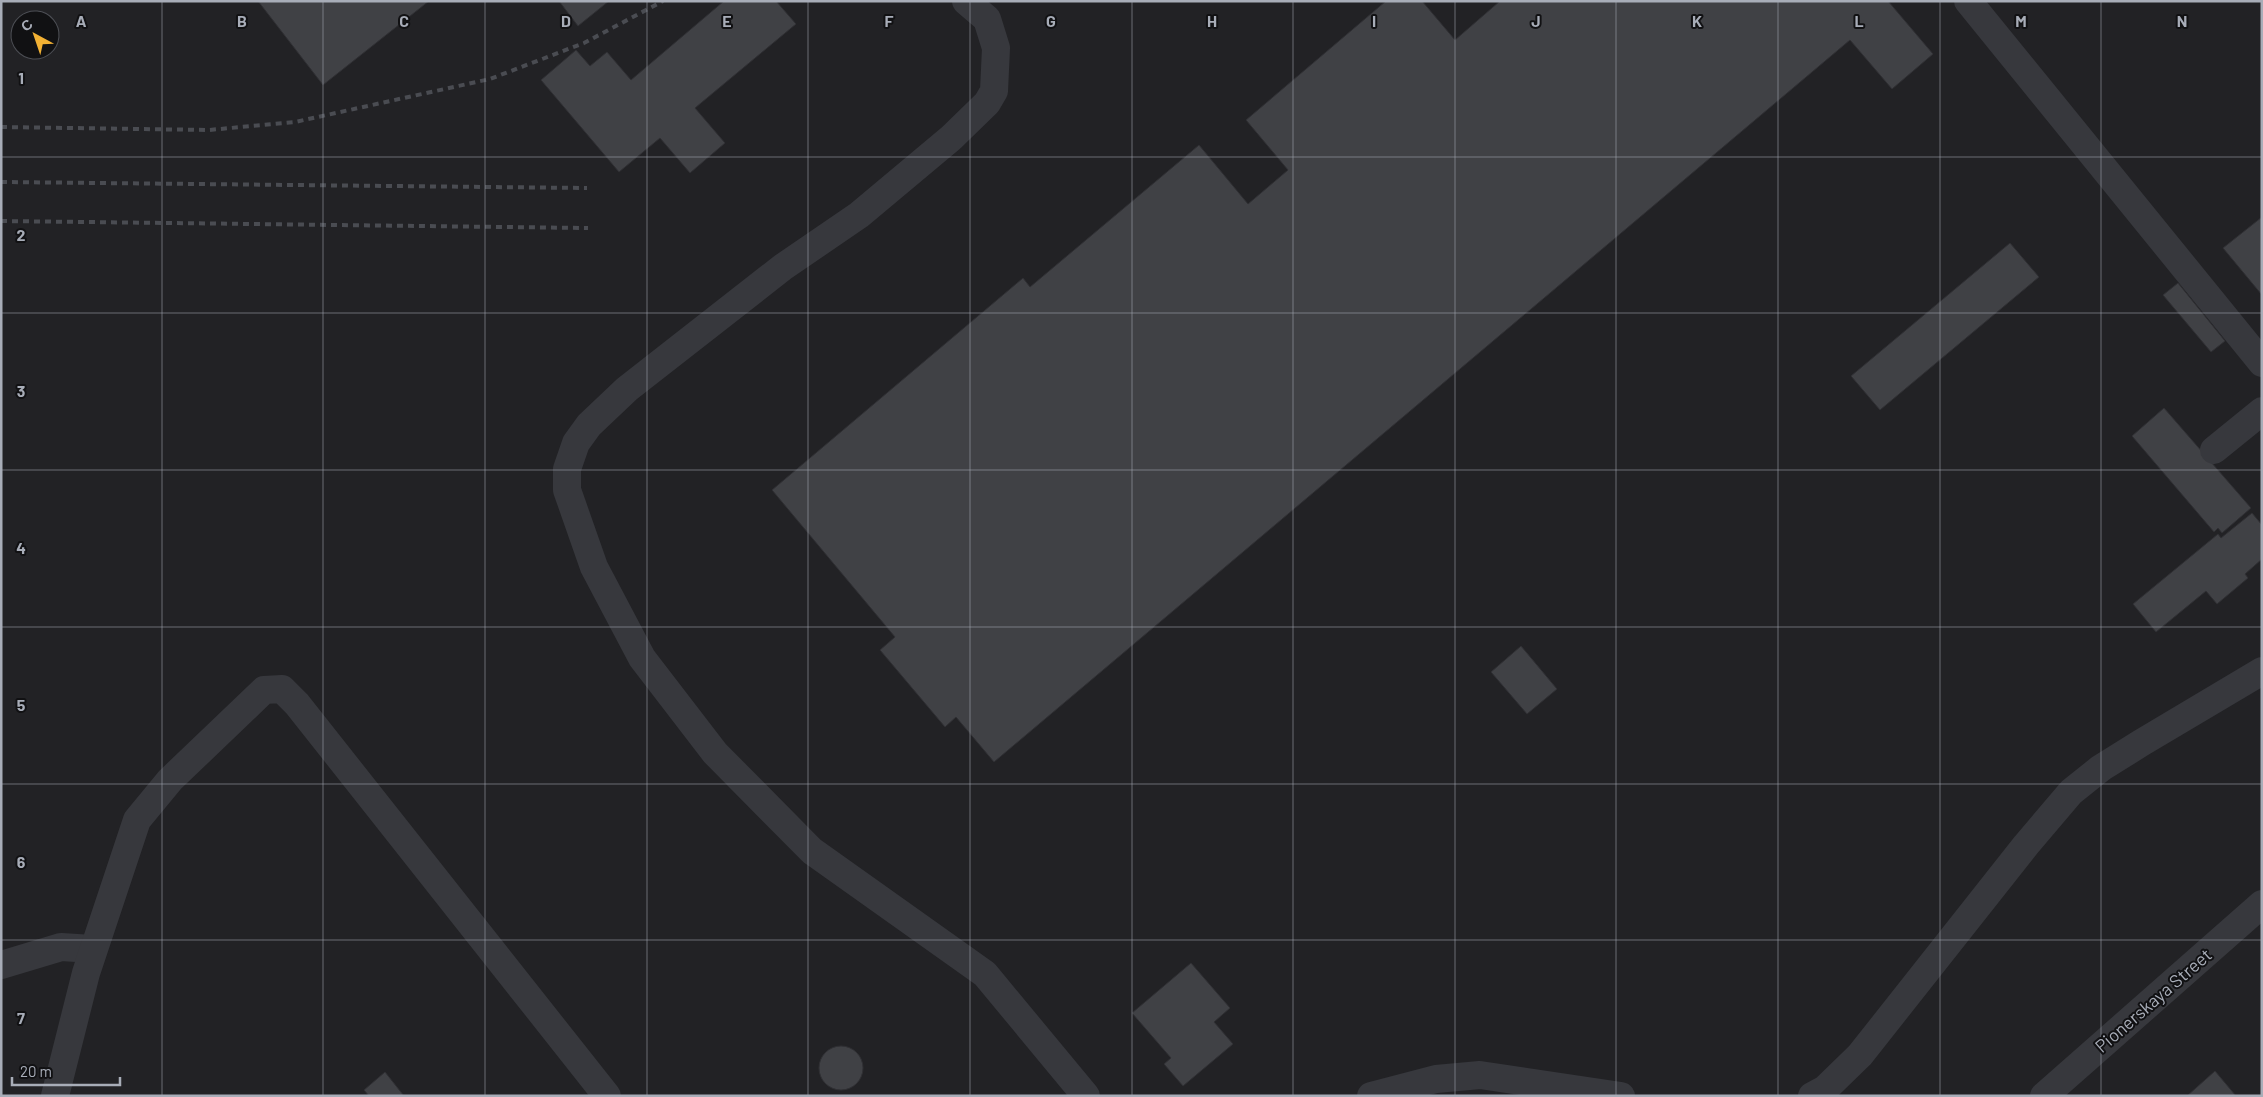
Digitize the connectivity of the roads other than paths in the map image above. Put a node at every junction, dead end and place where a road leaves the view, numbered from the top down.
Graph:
1 (966, 1) edge
2 (1968, 1) edge
3 (2262, 363) edge
4 (2262, 411) edge
5 (2214, 450) dead end
6 (2262, 671) edge
7 (2262, 904) edge
8 (93, 948) junction
9 (1, 965) edge
10 (54, 1096) edge
11 (607, 1096) edge
12 (1086, 1096) edge
13 (1371, 1096) edge
14 (1621, 1096) edge
15 (1812, 1096) edge
16 (2044, 1096) edge

1 - 12 street
2 - 3 street
4 - 5 street
6 - 15 street
7 - 16 street, Pionerskaya Street
8 - 9 street
8 - 10 street
8 - 11 street
13 - 14 street

